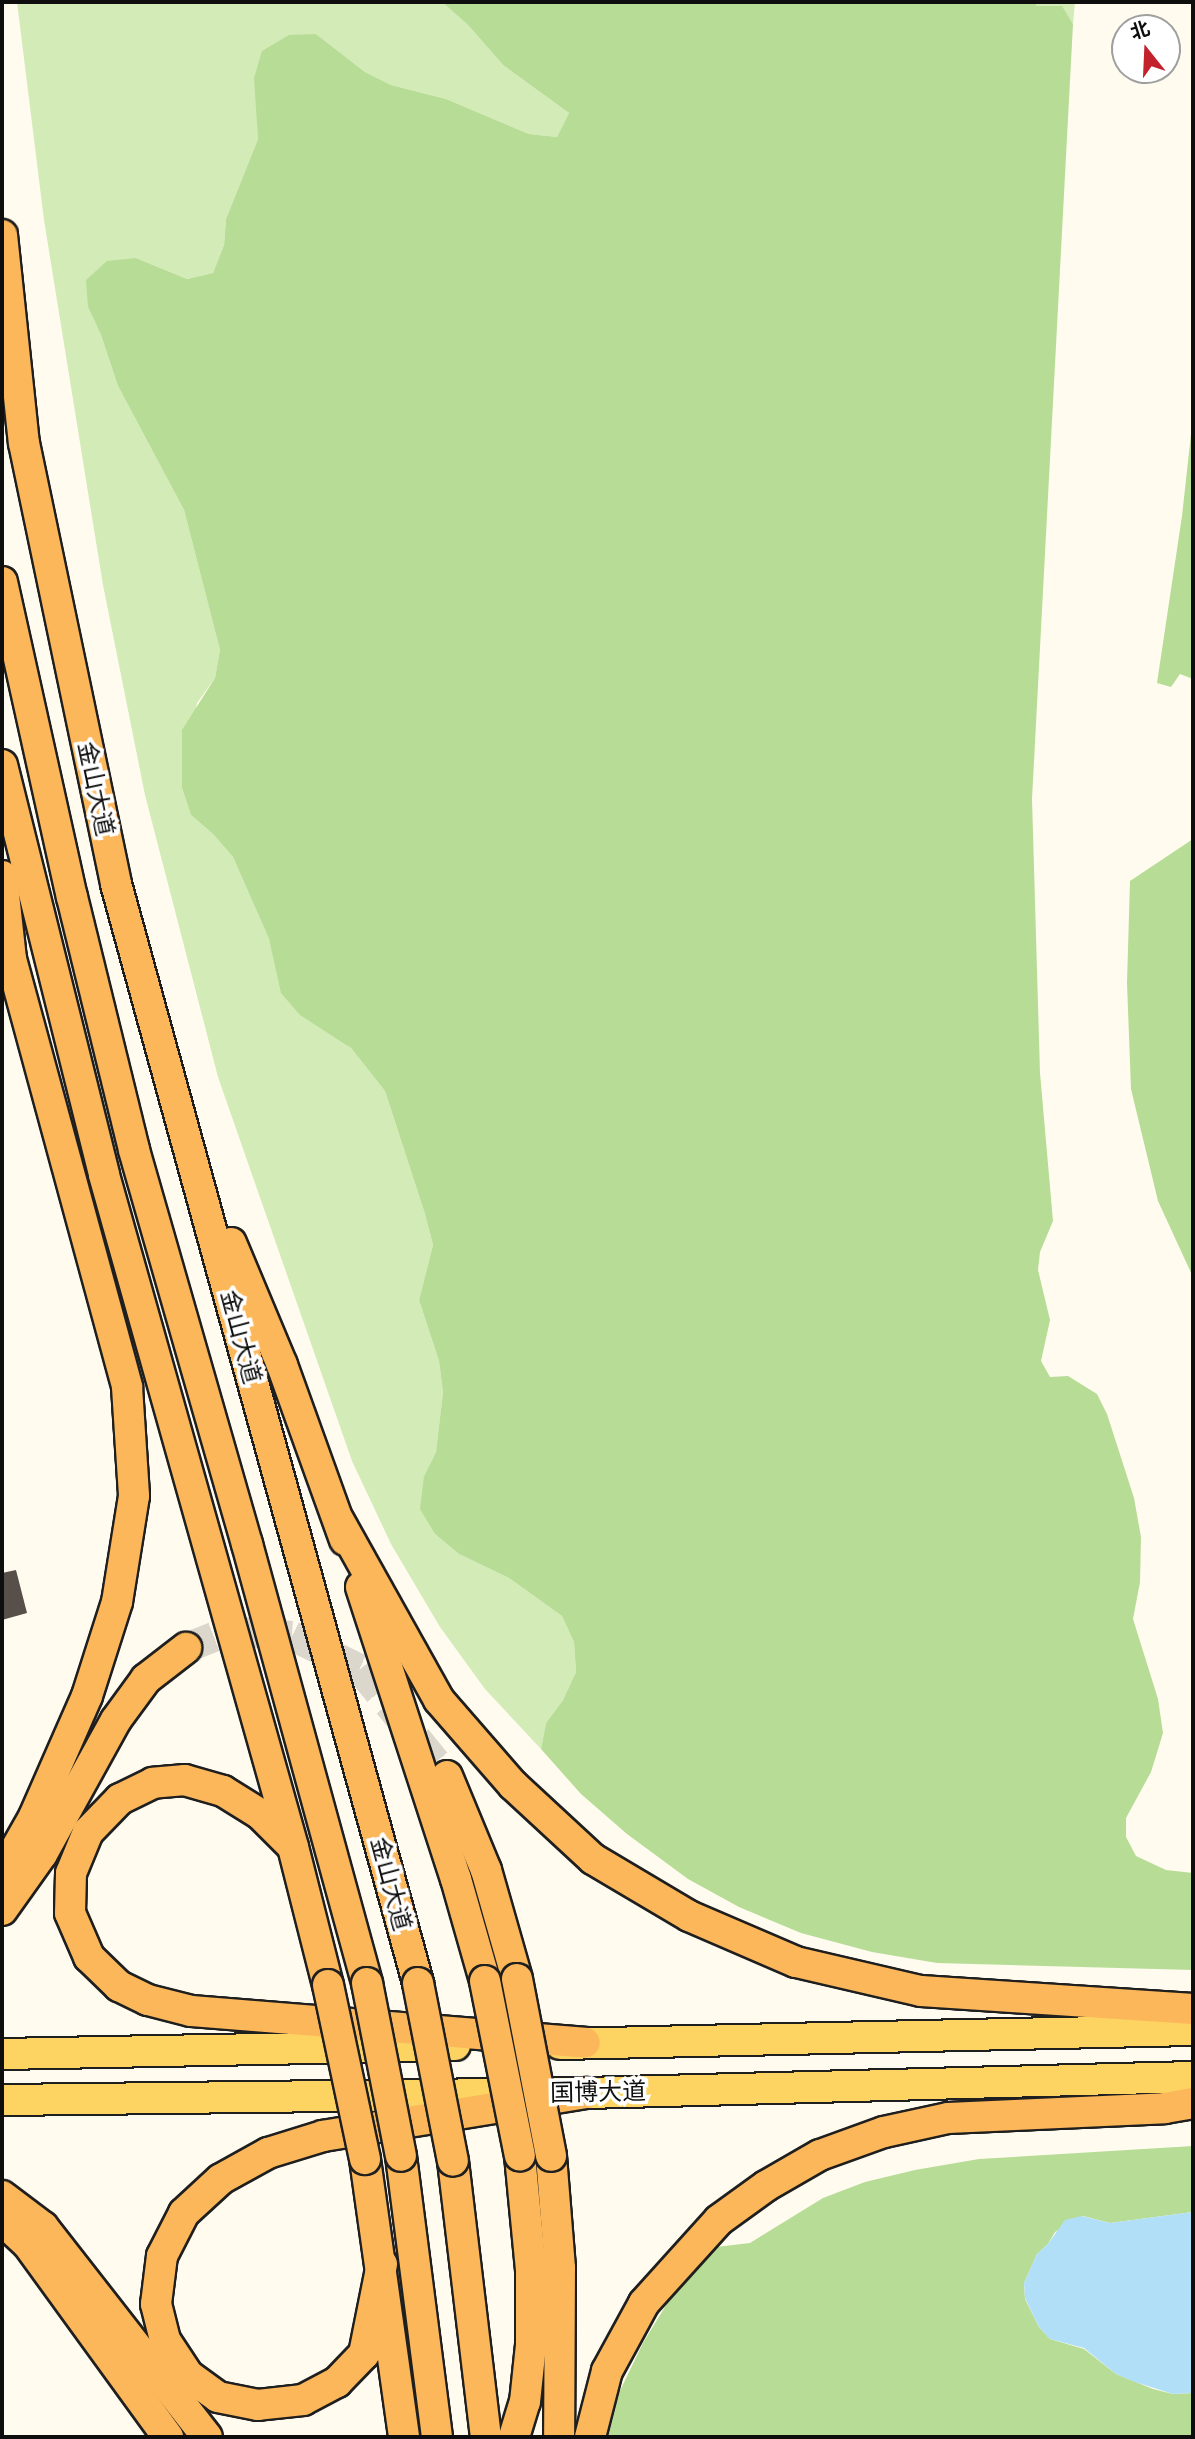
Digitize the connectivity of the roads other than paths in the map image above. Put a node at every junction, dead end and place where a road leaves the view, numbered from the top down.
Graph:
1 (2, 235) edge
2 (2, 582) edge
3 (2, 765) edge
4 (2, 876) edge
5 (186, 1135) junction
6 (339, 1521) junction
7 (186, 1648) tunnel mouth
8 (447, 1776) tunnel mouth
9 (293, 1847) junction
10 (2, 1873) edge
11 (2, 1910) edge
12 (1193, 2009) edge
13 (1193, 2030) edge
14 (585, 2043) junction
15 (2, 2054) edge
16 (1193, 2077) edge
17 (586, 2093) junction
18 (2, 2100) edge
19 (1193, 2103) edge
20 (2, 2196) edge
21 (2, 2220) edge
22 (382, 2264) junction
23 (168, 2437) edge
24 (207, 2437) edge
25 (404, 2437) edge
26 (437, 2437) edge
27 (486, 2437) edge
28 (514, 2437) edge
29 (559, 2437) edge
30 (590, 2437) edge

1 - 5 highway, 金山大道
2 - 26 highway, 金山大道, bridge
3 - 9 highway
4 - 10 highway
5 - 6 highway
5 - 27 highway, 金山大道, bridge
6 - 12 highway
6 - 28 highway, bridge
7 - 11 highway
8 - 29 highway, bridge
9 - 14 highway
9 - 22 highway, bridge
13 - 14 main road, 国博大道
14 - 15 main road, 国博大道
16 - 17 main road, 国博大道
17 - 18 main road, 国博大道
17 - 22 highway
19 - 30 highway
20 - 24 highway
21 - 23 highway
22 - 25 highway

